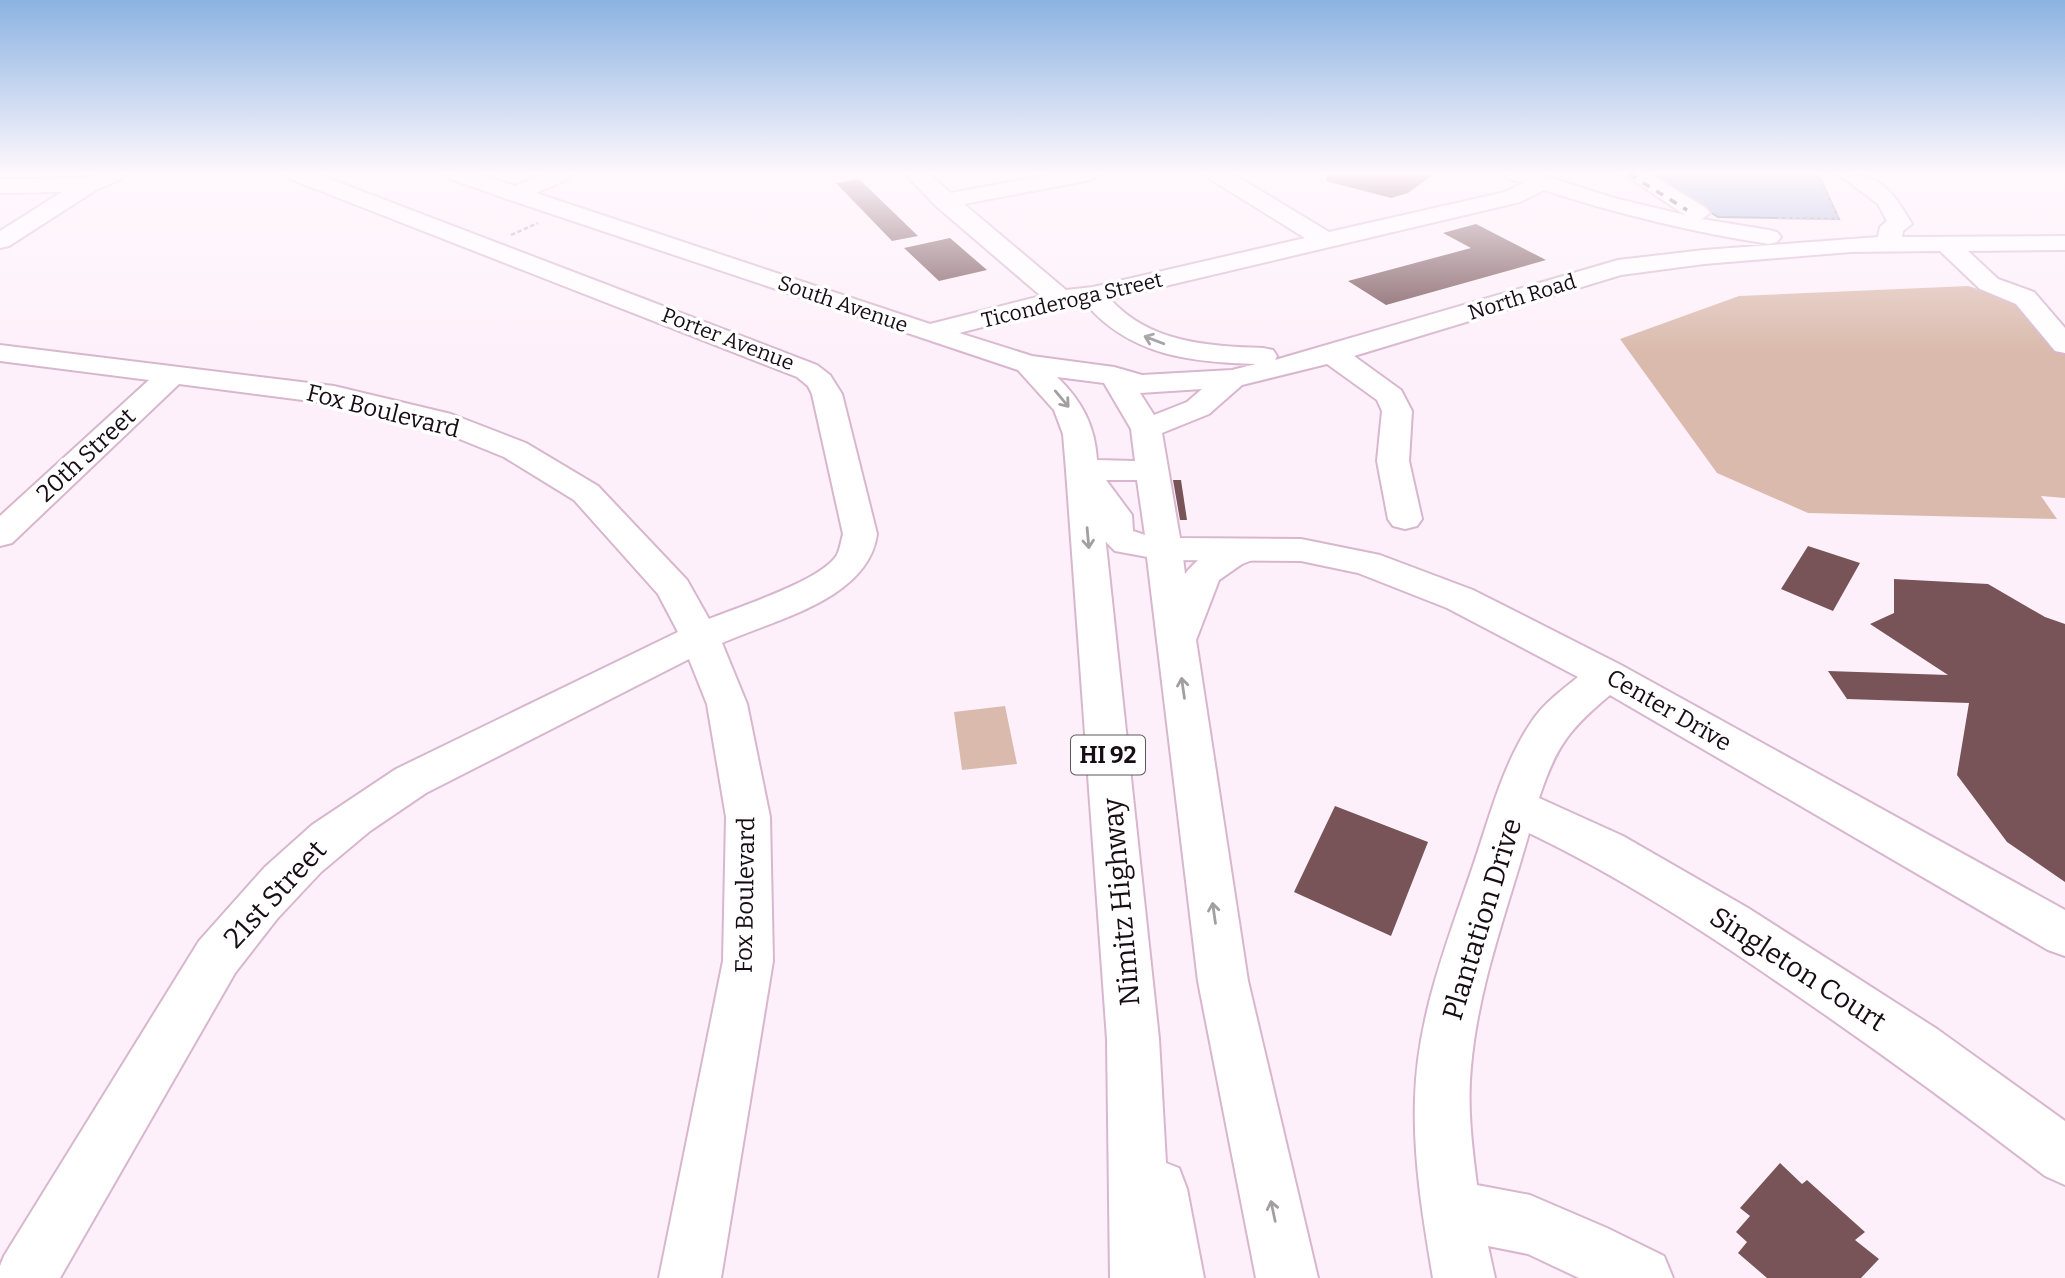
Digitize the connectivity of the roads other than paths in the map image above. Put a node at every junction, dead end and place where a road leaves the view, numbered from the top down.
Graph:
1 (453, 234) edge
2 (633, 234) edge
3 (983, 234) edge
4 (1314, 234) edge
5 (1362, 234) edge
6 (1649, 234) edge
7 (1666, 234) edge
8 (1757, 234) edge
9 (1890, 234) edge
10 (1328, 242) junction
11 (2065, 243) edge
12 (1888, 244) junction
13 (1946, 244) junction
14 (1851, 245) junction
15 (1704, 257) junction
16 (1618, 268) junction
17 (1093, 295) junction
18 (1060, 299) junction
19 (929, 333) junction
20 (2065, 345) edge
21 (0, 353) edge
22 (1324, 356) junction
23 (1028, 364) junction
24 (171, 376) junction
25 (1221, 380) junction
26 (1104, 395) junction
27 (1146, 429) junction
28 (1082, 457) junction
29 (1156, 486) junction
30 (1405, 519) dead end
31 (0, 535) edge
32 (1164, 549) junction
33 (1265, 549) junction
34 (700, 638) junction
35 (1177, 643) junction
36 (1607, 675) junction
37 (1516, 807) junction
38 (2065, 935) edge
39 (1133, 1039) junction
40 (2065, 1156) edge
41 (1451, 1209) junction
42 (26, 1278) edge
43 (690, 1278) edge
44 (1141, 1278) edge
45 (1173, 1278) edge
46 (1287, 1278) edge
47 (1464, 1278) edge
48 (1642, 1278) edge

1 - 34 street, Porter Avenue
2 - 19 street, South Avenue
3 - 18 street
4 - 10 street
5 - 10 street, Ticonderoga Street
6 - 16 street
7 - 15 street
8 - 14 street
9 - 12 street
10 - 17 street, Ticonderoga Street
11 - 13 street, North Road
12 - 13 street, North Road
12 - 14 street, North Road
13 - 20 street
14 - 15 street, North Road
15 - 16 street, North Road
16 - 22 street, North Road
17 - 18 street, Ticonderoga Street
22 -> 17 street
18 - 19 street, Ticonderoga Street
19 - 23 street, South Avenue
21 - 24 street, Fox Boulevard
22 - 25 street, North Road
22 - 26 street, North Road
22 - 30 street
23 - 26 street, South Avenue
23 -> 28 street
24 - 31 street, 20th Street
24 - 34 street, Fox Boulevard
25 - 26 street, North Road
25 - 27 street
26 - 27 street
26 - 28 street
27 - 29 street
28 - 29 street
28 - 32 street
28 -> 39 street, Nimitz Highway / HI 92
29 - 32 street
29 - 33 street
32 - 33 street
32 - 35 street
33 - 35 street
33 - 36 street, Center Drive
34 - 42 street, 21st Street
34 - 43 street, Fox Boulevard
46 -> 35 street
36 - 37 street, Plantation Drive
36 - 38 street, Center Drive
37 - 40 street, Singleton Court
37 - 41 street, Plantation Drive
39 - 44 street, Nimitz Highway / HI 92
39 - 45 street
41 - 47 street, Plantation Drive
41 - 48 street

